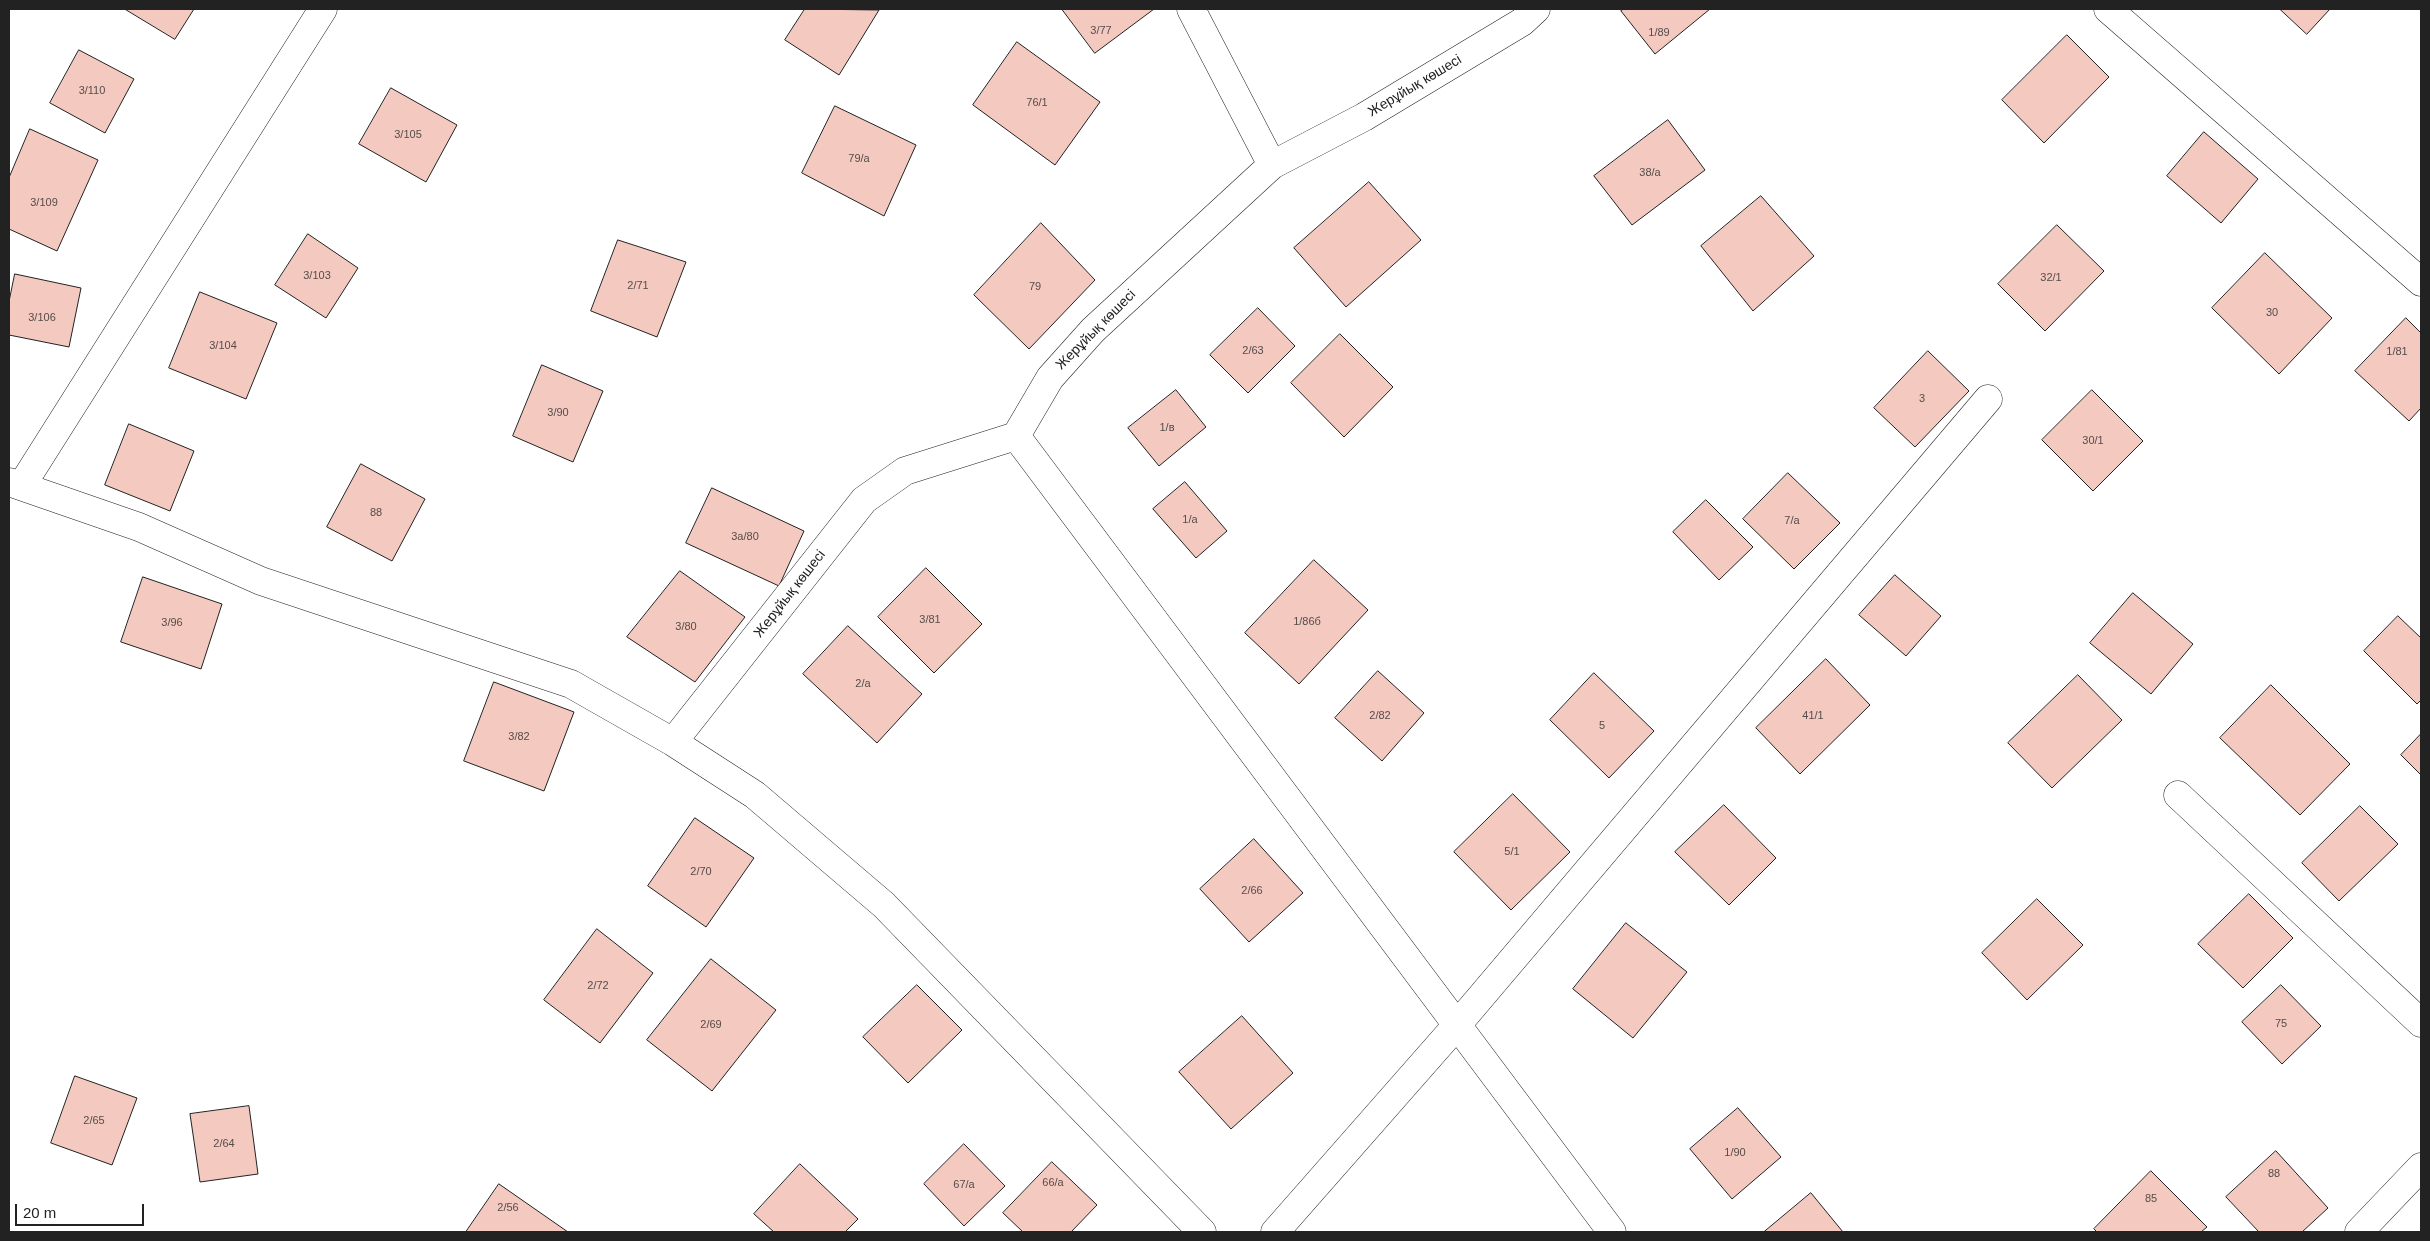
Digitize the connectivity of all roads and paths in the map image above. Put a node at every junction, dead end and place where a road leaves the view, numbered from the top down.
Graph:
1 (322, 9) edge
2 (1191, 9) edge
3 (1536, 9) edge
4 (2108, 9) edge
5 (1272, 165) junction
6 (2421, 282) edge
7 (1988, 399) dead end
8 (1016, 436) junction
9 (15, 483) edge
10 (673, 742) junction
11 (2178, 795) dead end
12 (2421, 1023) edge
13 (1457, 1025) junction
14 (2421, 1168) edge
15 (1202, 1232) edge
16 (1275, 1232) edge
17 (1612, 1232) edge
18 (2359, 1232) edge

1 - 9 street
2 - 5 street
3 - 5 street, Жерұйық көшесі
4 - 6 street
5 - 8 street, Жерұйық көшесі
7 - 13 street
8 - 10 street, Жерұйық көшесі
8 - 13 street
9 - 10 street
10 - 15 street
11 - 12 street
13 - 16 street
13 - 17 street
14 - 18 street

